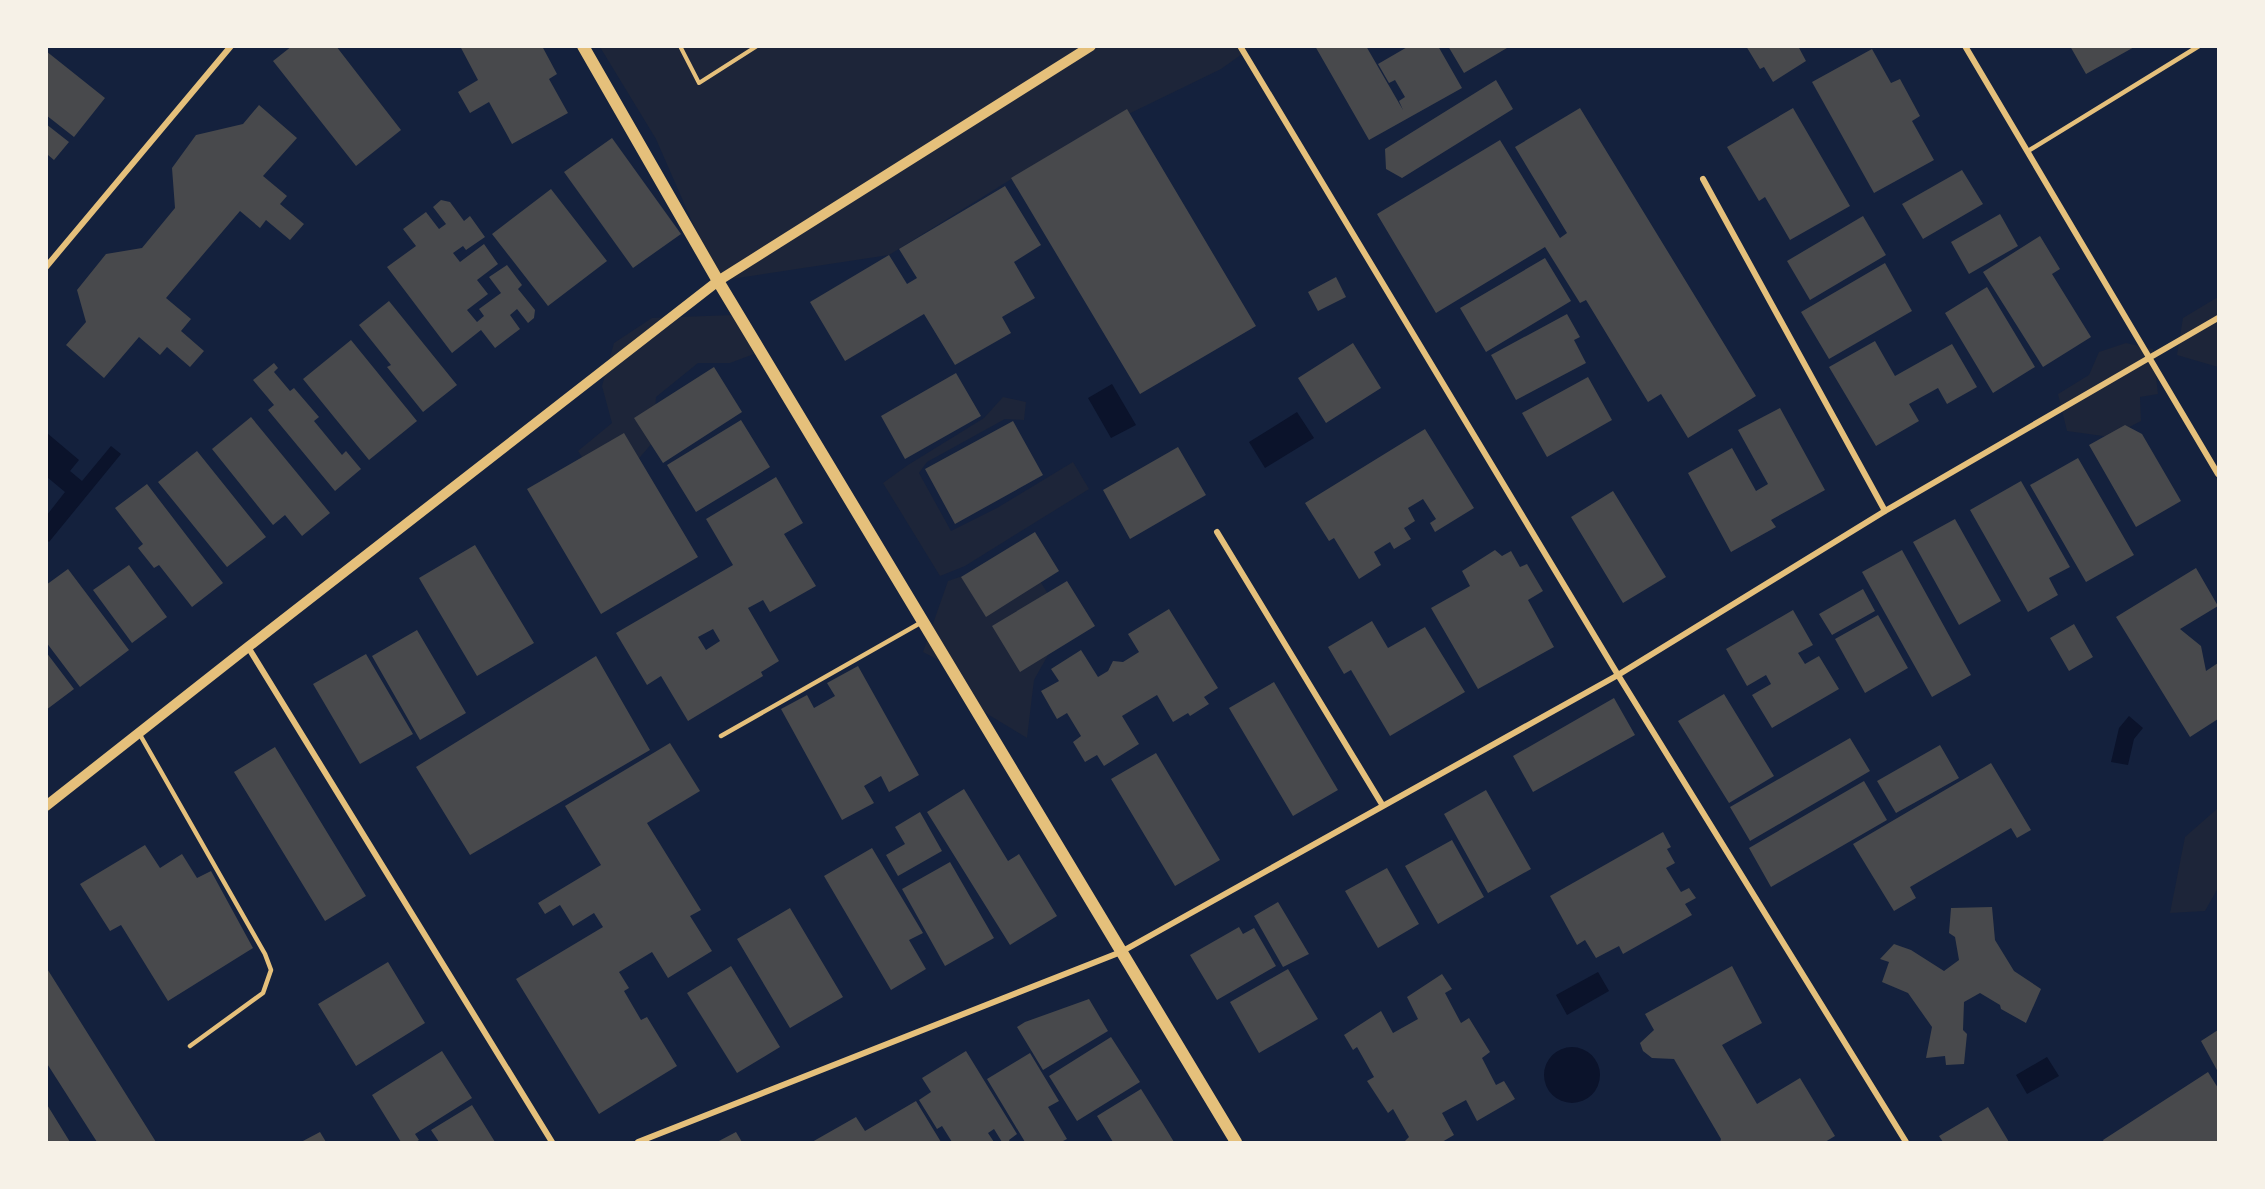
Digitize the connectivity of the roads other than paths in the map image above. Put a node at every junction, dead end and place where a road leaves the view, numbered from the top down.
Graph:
1 (231, 46) edge
2 (583, 46) edge
3 (1091, 46) edge
4 (1240, 46) edge
5 (1965, 46) edge
6 (2199, 46) edge
7 (2028, 151) junction
8 (1703, 179) dead end
9 (46, 267) edge
10 (718, 281) junction
11 (2218, 318) edge
12 (2151, 358) junction
13 (2218, 470) edge
14 (1885, 511) junction
15 (1217, 532) dead end
16 (922, 622) junction
17 (248, 646) junction
18 (1618, 675) junction
19 (139, 733) junction
20 (721, 736) dead end
21 (46, 806) edge
22 (1383, 806) junction
23 (1121, 952) junction
24 (189, 1046) dead end
25 (552, 1143) edge
26 (638, 1143) edge
27 (1236, 1143) edge
28 (1906, 1143) edge

1 - 9 street
2 - 10 main road
3 - 10 street
4 - 18 street
5 - 7 street
6 - 7 lane
7 - 12 street
8 - 14 street
10 - 16 main road
10 - 17 street
11 - 12 street
12 - 13 street
12 - 14 street
14 - 18 street
15 - 22 street
16 - 20 lane
16 - 23 main road
17 - 19 street
17 - 25 street
18 - 22 street
18 - 28 street
19 - 21 street
19 - 24 lane
22 - 23 street
23 - 26 street
23 - 27 main road

